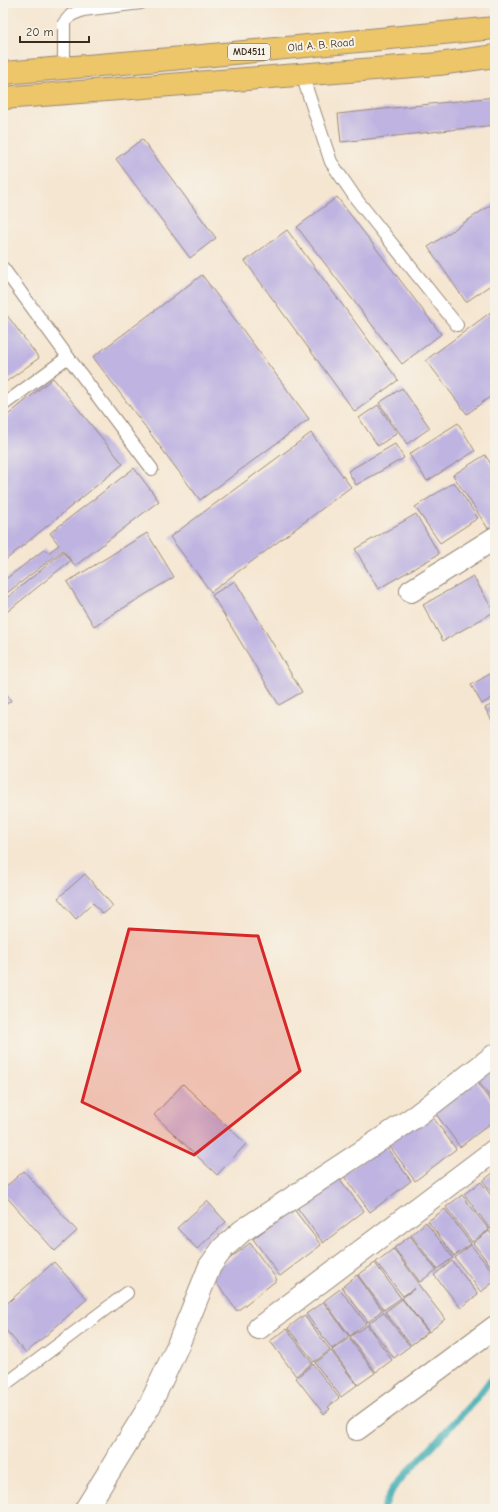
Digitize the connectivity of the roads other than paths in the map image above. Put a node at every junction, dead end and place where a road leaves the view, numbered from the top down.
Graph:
1 (141, 3) edge
2 (495, 28) edge
3 (495, 56) edge
4 (64, 68) junction
5 (3, 73) edge
6 (302, 75) junction
7 (3, 98) edge
8 (3, 268) edge
9 (457, 325) dead end
10 (68, 357) junction
11 (3, 405) edge
12 (152, 469) dead end
13 (494, 541) edge
14 (411, 591) dead end
15 (495, 1055) edge
16 (495, 1150) edge
17 (127, 1293) dead end
18 (495, 1327) edge
19 (260, 1328) dead end
20 (3, 1386) edge
21 (357, 1429) dead end
22 (86, 1509) edge

1 - 4 lane
2 - 4 main road, Old A. B. Road / MD4511
3 - 6 main road
4 - 5 main road, Old A. B. Road / MD4511
6 - 7 main road
6 - 9 lane
8 - 10 lane
10 - 11 lane
10 - 12 lane
13 - 14 street
15 - 22 street
16 - 19 street
17 - 20 lane
18 - 21 street

